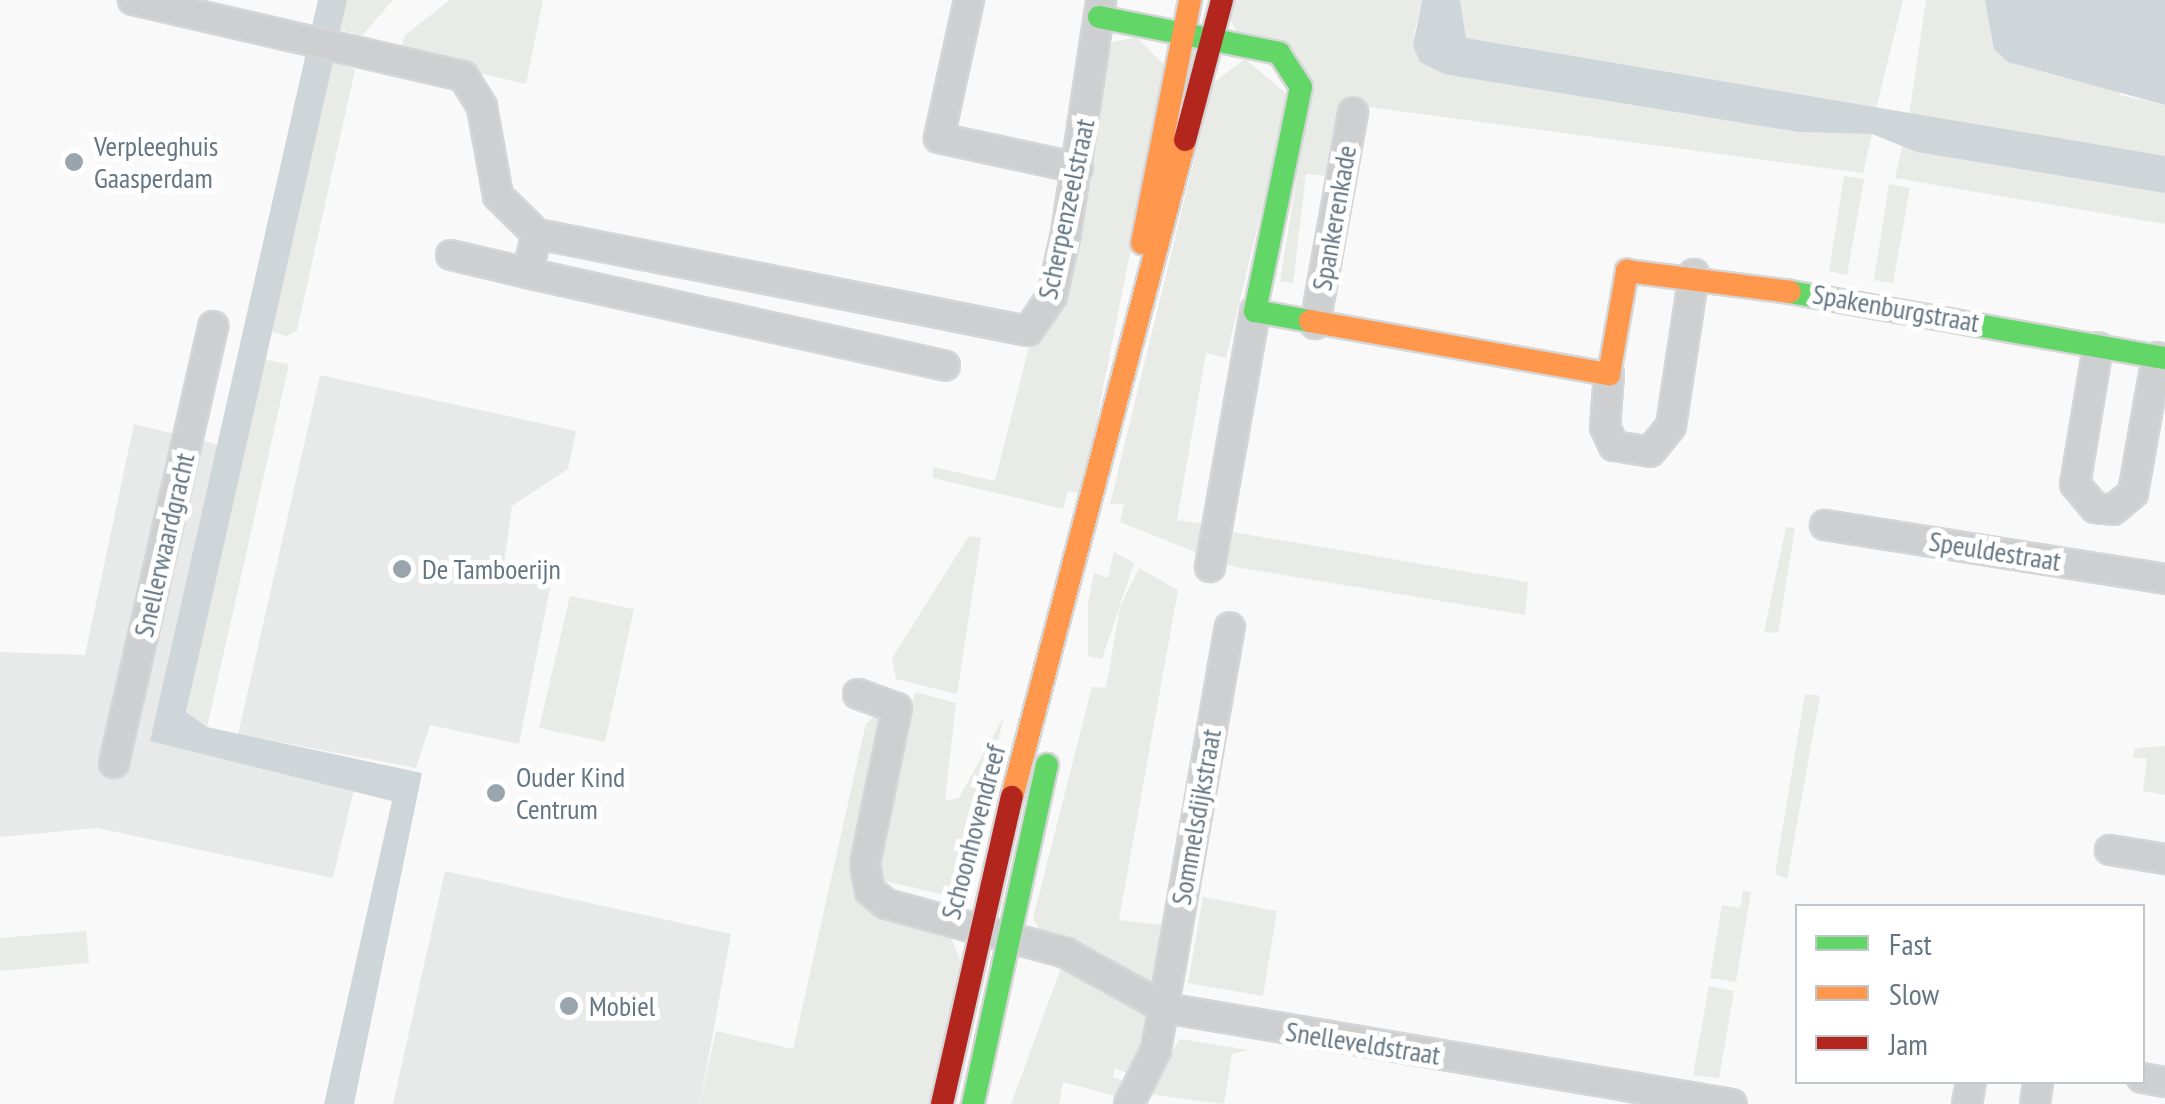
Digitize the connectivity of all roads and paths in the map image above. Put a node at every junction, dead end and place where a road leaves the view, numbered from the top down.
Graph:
1 (134, 0) edge
2 (969, 0) edge
3 (1190, 0) edge
4 (1222, 0) edge
5 (1100, 8) edge
6 (1182, 33) junction
7 (1214, 40) junction
8 (1353, 112) dead end
9 (1078, 168) junction
10 (536, 234) junction
11 (451, 255) dead end
12 (527, 273) junction
13 (736, 274) junction
14 (1694, 274) junction
15 (846, 297) junction
16 (1255, 311) junction
17 (728, 318) junction
18 (1315, 324) junction
19 (214, 326) dead end
20 (1132, 331) junction
21 (836, 342) junction
22 (2098, 347) junction
23 (2161, 358) edge
24 (945, 366) dead end
25 (1609, 374) junction
26 (1825, 525) dead end
27 (1210, 568) dead end
28 (1076, 578) junction
29 (2165, 580) edge
30 (1230, 627) dead end
31 (858, 694) dead end
32 (114, 763) dead end
33 (2110, 850) dead end
34 (2165, 860) edge
35 (977, 930) junction
36 (1010, 937) junction
37 (1165, 1008) junction
38 (942, 1104) edge
39 (973, 1104) edge
40 (1129, 1104) edge
41 (1732, 1104) edge

1 - 10 street
2 - 9 street
3 - 6 street, Schoonhovendreef
4 - 7 street, Schoonhovendreef
5 - 6 street
5 - 9 street, Scherpenzeelstraat
6 - 7 street
6 - 20 street, Schoonhovendreef
7 - 16 street
7 - 20 street, Schoonhovendreef
8 - 18 street, Spankerenkade
9 - 15 street, Scherpenzeelstraat
10 - 12 street
10 - 13 street, Scherpenzeelstraat
11 - 12 street
12 - 17 street
13 - 15 street, Scherpenzeelstraat
13 - 17 street
14 - 22 street, Spakenburgstraat
14 - 25 street, Spakenburgstraat
14 - 25 street, Spakenburgstraat
15 - 21 street
16 - 18 street
16 - 27 street
17 - 21 street
18 - 25 street
19 - 32 street, Snellerwaardgracht
20 - 28 street, Schoonhovendreef
21 - 24 street
22 - 23 street, Spakenburgstraat
22 - 23 street, Spakenburgstraat
26 - 29 street, Speuldestraat
28 - 35 street, Schoonhovendreef
28 - 36 street, Schoonhovendreef
30 - 37 street, Sommelsdijkstraat
31 - 35 street, Snelleveldstraat
33 - 34 street
35 - 36 street, Snelleveldstraat
35 - 38 street, Schoonhovendreef
36 - 37 street, Snelleveldstraat
36 - 39 street, Schoonhovendreef
37 - 40 street, Sommelsdijkstraat
37 - 41 street, Snelleveldstraat

